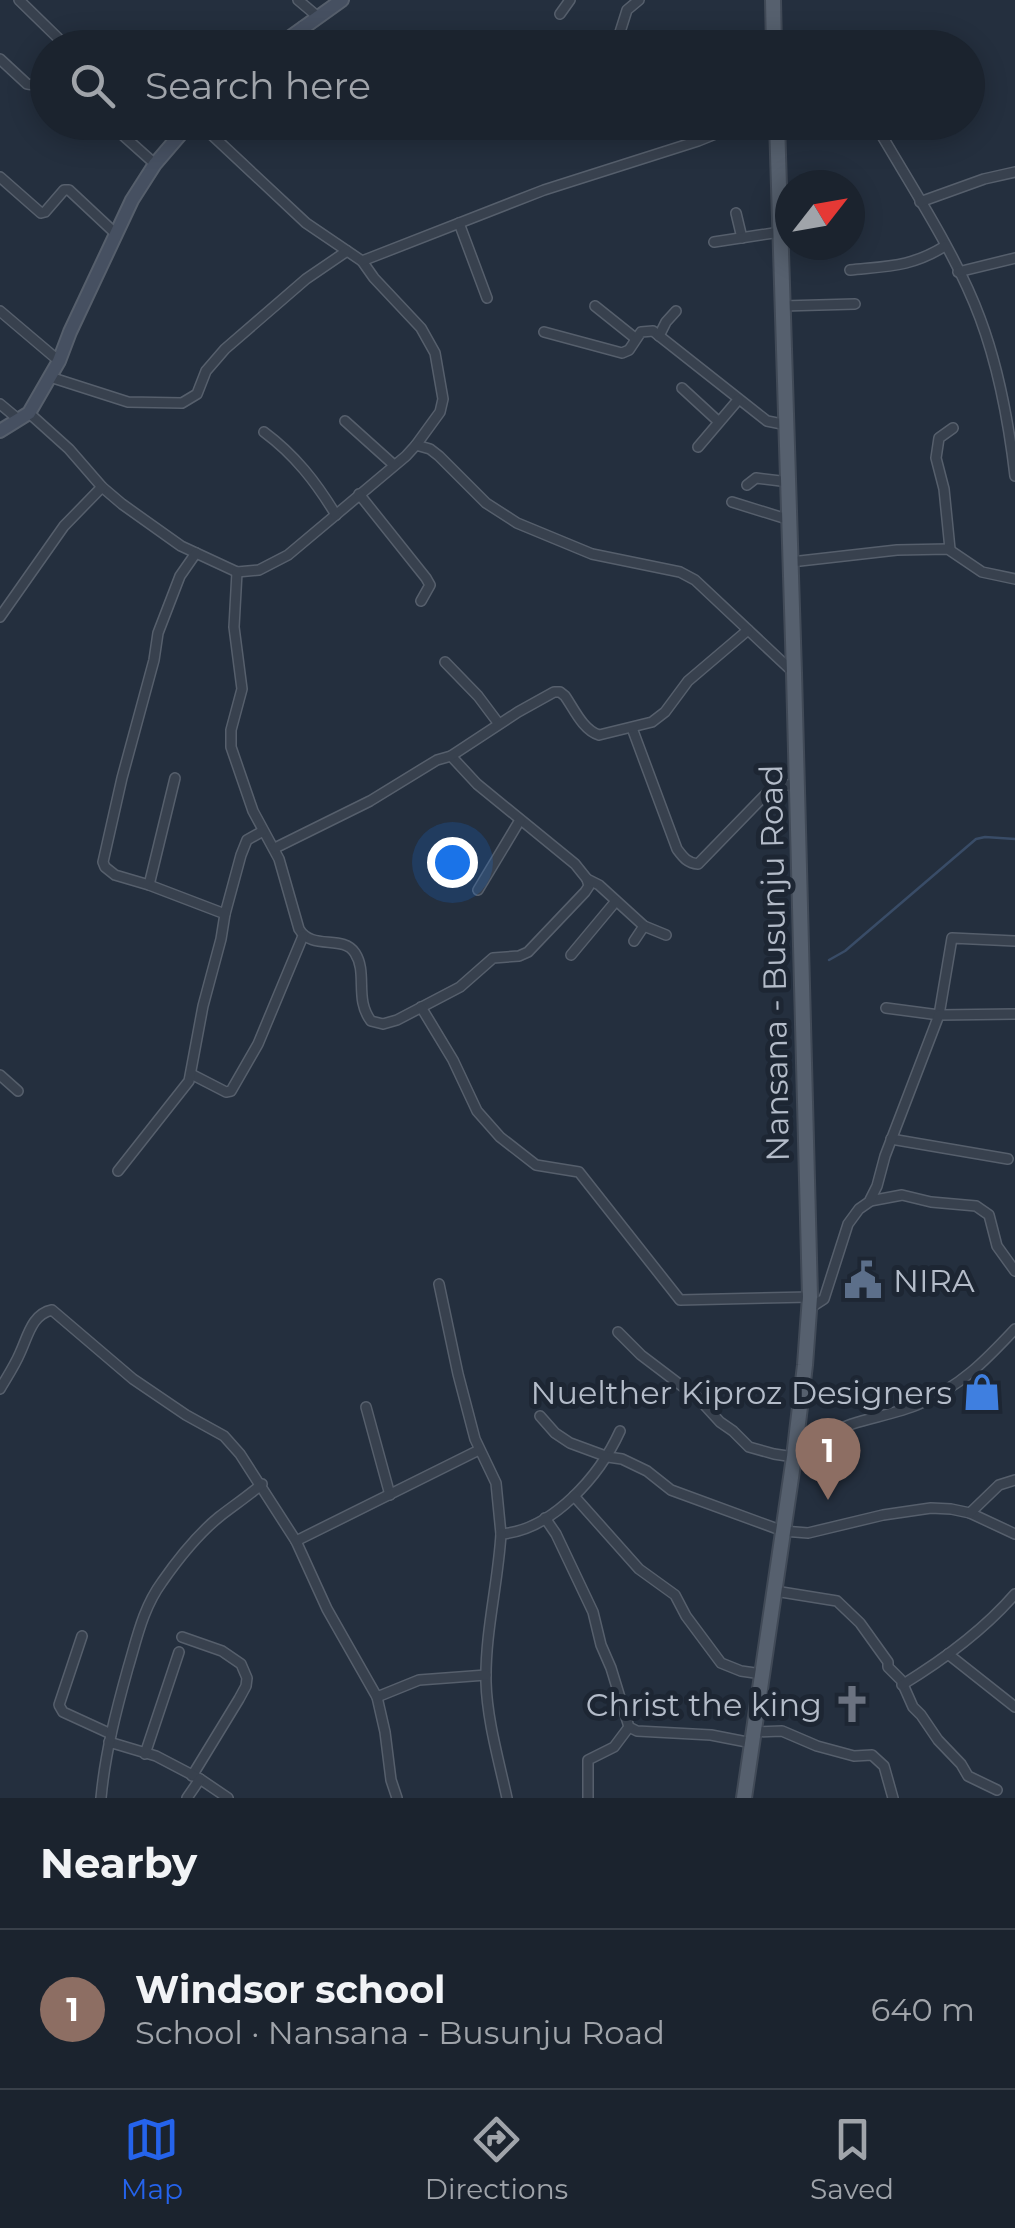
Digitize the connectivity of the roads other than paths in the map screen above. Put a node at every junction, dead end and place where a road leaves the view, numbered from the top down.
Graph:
1 (18, 0) edge
2 (298, 0) edge
3 (342, 0) edge
4 (570, 0) edge
5 (639, 0) edge
6 (773, 0) edge
7 (560, 14) dead end
8 (317, 16) junction
9 (303, 26) junction
10 (50, 30) edge
11 (298, 30) edge
12 (305, 30) edge
13 (622, 30) edge
14 (774, 30) edge
15 (0, 59) edge
16 (30, 85) edge
17 (128, 140) edge
18 (177, 140) edge
19 (214, 140) edge
20 (700, 140) edge
21 (777, 140) edge
22 (884, 140) edge
23 (155, 164) junction
24 (778, 170) edge
25 (1015, 172) edge
26 (0, 177) edge
27 (920, 202) junction
28 (736, 213) dead end
29 (459, 224) junction
30 (115, 233) junction
31 (775, 233) edge
32 (742, 238) junction
33 (714, 242) dead end
34 (945, 246) junction
35 (347, 251) junction
36 (1015, 258) edge
37 (362, 260) junction
38 (781, 260) edge
39 (850, 270) dead end
40 (958, 272) junction
41 (487, 298) dead end
42 (854, 304) dead end
43 (595, 306) dead end
44 (783, 306) junction
45 (0, 311) edge
46 (676, 311) dead end
47 (544, 332) dead end
48 (659, 336) junction
49 (636, 338) junction
50 (59, 361) junction
51 (50, 377) junction
52 (682, 388) dead end
53 (738, 400) junction
54 (0, 404) edge
55 (24, 416) junction
56 (344, 421) dead end
57 (719, 422) junction
58 (787, 425) junction
59 (953, 428) dead end
60 (0, 430) edge
61 (264, 432) dead end
62 (416, 445) junction
63 (698, 447) dead end
64 (394, 465) junction
65 (1015, 476) edge
66 (788, 482) junction
67 (102, 486) junction
68 (748, 486) dead end
69 (359, 494) junction
70 (732, 502) dead end
71 (336, 515) junction
72 (790, 520) junction
73 (950, 550) junction
74 (196, 553) junction
75 (791, 562) junction
76 (237, 572) junction
77 (1015, 580) edge
78 (421, 601) dead end
79 (0, 617) edge
80 (748, 630) junction
81 (444, 662) dead end
82 (794, 673) junction
83 (499, 724) junction
84 (632, 728) junction
85 (451, 756) junction
86 (175, 778) dead end
87 (797, 784) junction
88 (520, 820) junction
89 (263, 831) junction
90 (275, 848) junction
91 (587, 880) junction
92 (148, 884) junction
93 (478, 890) dead end
94 (616, 901) junction
95 (224, 914) junction
96 (644, 926) junction
97 (666, 935) dead end
98 (303, 936) junction
99 (1015, 940) edge
100 (634, 941) dead end
101 (571, 955) dead end
102 (421, 1007) junction
103 (886, 1008) dead end
104 (1015, 1014) edge
105 (939, 1015) junction
106 (190, 1074) junction
107 (0, 1075) edge
108 (18, 1092) dead end
109 (891, 1139) junction
110 (1008, 1158) dead end
111 (118, 1171) dead end
112 (869, 1202) junction
113 (1015, 1271) edge
114 (439, 1284) dead end
115 (810, 1302) junction
116 (1015, 1328) edge
117 (618, 1332) dead end
118 (0, 1389) edge
119 (366, 1408) dead end
120 (540, 1416) dead end
121 (620, 1431) dead end
122 (479, 1450) junction
123 (794, 1452) junction
124 (608, 1457) junction
125 (1015, 1480) edge
126 (262, 1484) junction
127 (390, 1495) junction
128 (574, 1496) junction
129 (970, 1513) junction
130 (544, 1518) junction
131 (783, 1531) junction
132 (501, 1534) junction
133 (1015, 1534) edge
134 (296, 1540) junction
135 (775, 1592) junction
136 (1015, 1594) edge
137 (82, 1636) dead end
138 (182, 1637) dead end
139 (178, 1652) dead end
140 (948, 1654) junction
141 (762, 1674) junction
142 (486, 1675) junction
143 (902, 1686) junction
144 (377, 1697) junction
145 (1015, 1706) edge
146 (629, 1727) junction
147 (752, 1737) junction
148 (110, 1738) junction
149 (145, 1754) junction
150 (196, 1777) junction
151 (997, 1790) dead end
152 (101, 1798) edge
153 (188, 1798) edge
154 (228, 1798) edge
155 (398, 1798) edge
156 (506, 1798) edge
157 (588, 1798) edge
158 (744, 1798) edge
159 (893, 1798) edge

1 - 10 street
2 - 8 street
3 - 8 street
4 - 7 street
5 - 13 street
6 - 14 main road
8 - 9 street
9 - 11 street
9 - 12 street
15 - 16 street
17 - 23 street
18 - 23 street
19 - 35 street
20 - 29 street
21 - 24 main road, Nansana - Busunju Road
22 - 27 street
23 - 30 street
25 - 27 street
26 - 30 street
27 - 34 street
28 - 32 street
29 - 37 street
29 - 41 street
30 - 50 street
31 - 32 street
32 - 33 street
34 - 39 street
34 - 40 street
35 - 37 street
35 - 51 street
36 - 40 street
37 - 62 street
38 - 44 main road, Nansana - Busunju Road
40 - 65 street
42 - 44 street
43 - 49 street
44 - 58 main road, Nansana - Busunju Road
45 - 50 street
46 - 48 street
47 - 49 street
48 - 49 street
48 - 53 street
50 - 51 street
51 - 55 street
52 - 57 street
53 - 57 street
53 - 58 street
54 - 55 street
55 - 60 street
55 - 67 street
56 - 64 street
57 - 63 street
58 - 66 main road, Nansana - Busunju Road
59 - 73 street
61 - 71 street
62 - 64 street
62 - 80 street
64 - 69 street
66 - 68 street
66 - 72 main road, Nansana - Busunju Road
67 - 74 street
67 - 79 street
69 - 71 street
69 - 78 street
70 - 72 street
71 - 76 street
72 - 75 main road, Nansana - Busunju Road
73 - 75 street
73 - 77 street
74 - 76 street
74 - 92 street
75 - 82 main road, Nansana - Busunju Road
76 - 89 street
80 - 82 street
80 - 84 street
81 - 83 street
82 - 87 main road, Nansana - Busunju Road
83 - 84 street
83 - 85 street
84 - 87 street
85 - 88 street
85 - 90 street
86 - 92 street
87 - 115 main road, Nansana - Busunju Road
88 - 91 street
88 - 93 street
89 - 90 street
89 - 95 street
90 - 98 street
91 - 94 street
91 - 102 street
92 - 95 street
94 - 96 street
94 - 101 street
95 - 106 street
96 - 97 street
96 - 100 street
98 - 102 street
98 - 106 street
99 - 105 street
102 - 115 street
103 - 105 street
104 - 105 street
105 - 109 street
106 - 111 street
107 - 108 street
109 - 110 street
109 - 112 street
112 - 113 street
112 - 115 street
114 - 122 street
115 - 123 main road, Nansana - Busunju Road
116 - 123 street
117 - 123 street
118 - 126 street
119 - 127 street
120 - 124 street
121 - 124 street
122 - 127 street
122 - 132 street
123 - 131 main road, Nansana - Busunju Road
124 - 128 street
124 - 131 street
125 - 129 street
126 - 134 street
126 - 148 street
127 - 134 street
128 - 130 street
128 - 141 street
129 - 131 street
129 - 133 street
130 - 132 street
130 - 146 street
131 - 135 main road, Nansana - Busunju Road
132 - 142 street
134 - 144 street
135 - 141 main road, Nansana - Busunju Road
135 - 143 street
136 - 140 street
137 - 148 street
138 - 150 street
139 - 149 street
140 - 143 street
140 - 145 street
141 - 147 main road, Nansana - Busunju Road
142 - 144 street
142 - 156 street
143 - 151 street
144 - 155 street
146 - 147 street
146 - 157 street
147 - 158 main road, Nansana - Busunju Road
147 - 159 street
148 - 149 street
148 - 152 street
149 - 150 street
150 - 153 street
150 - 154 street

